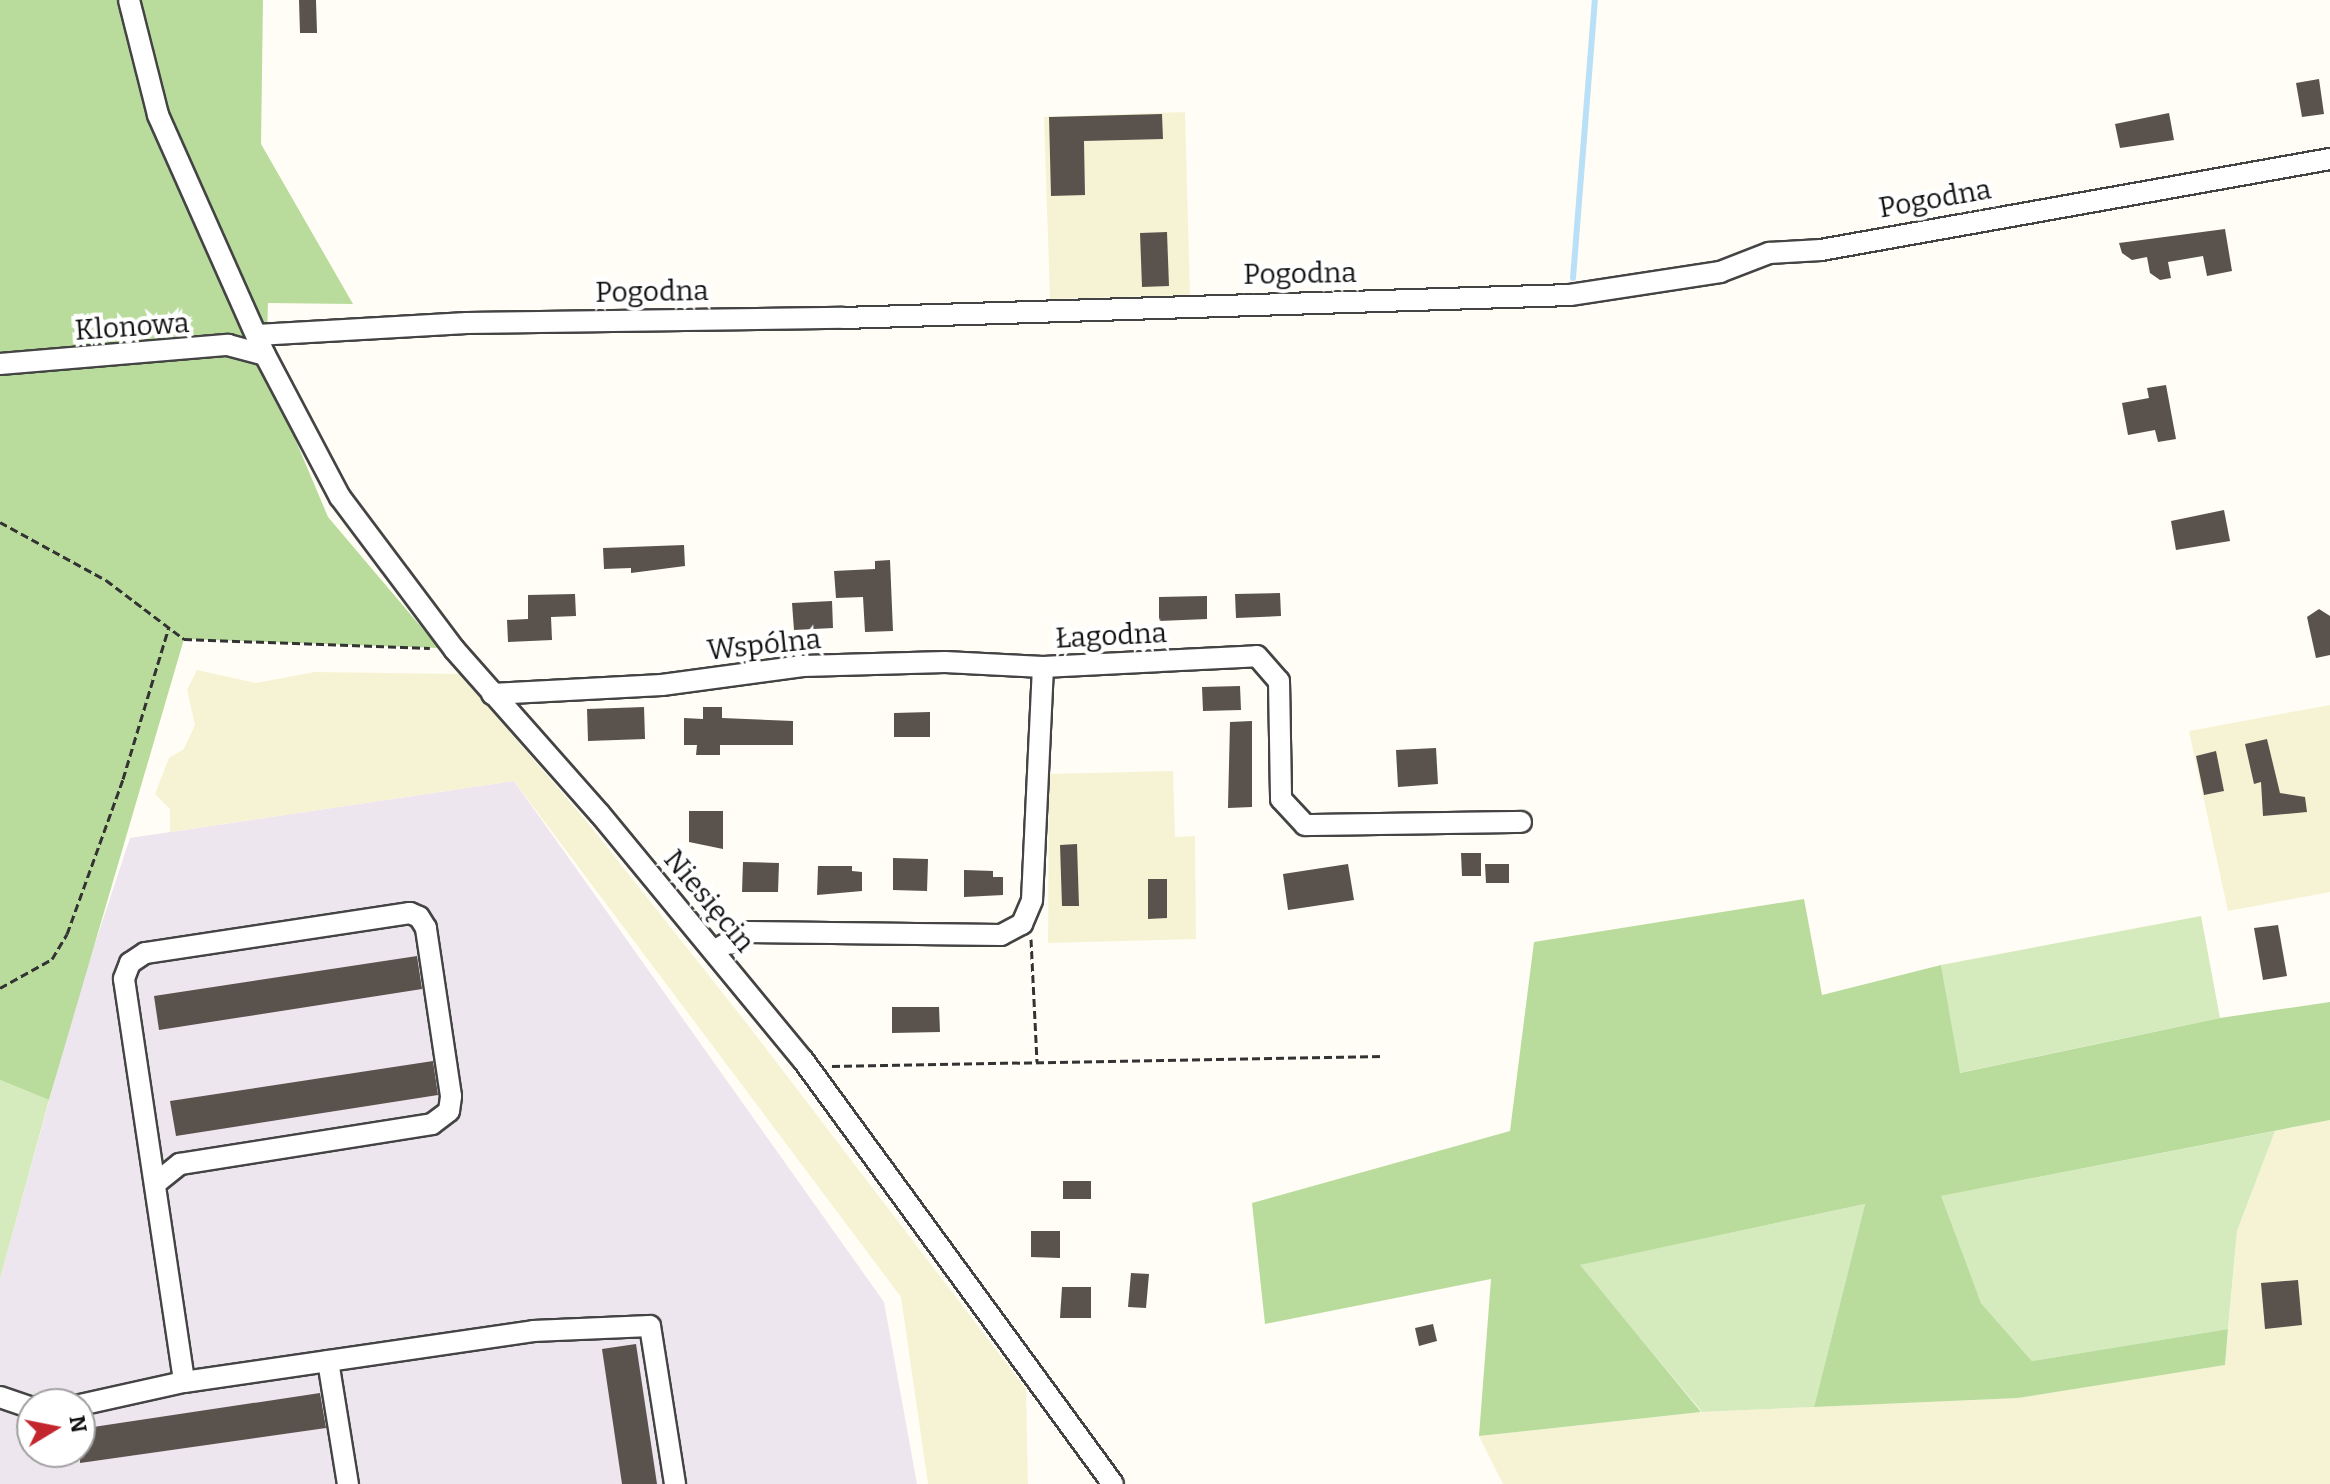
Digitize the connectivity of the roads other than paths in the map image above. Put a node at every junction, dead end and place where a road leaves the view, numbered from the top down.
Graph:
1 (129, 0) edge
2 (2330, 159) edge
3 (257, 335) junction
4 (265, 355) junction
5 (0, 364) edge
6 (1043, 667) junction
7 (492, 694) junction
8 (1521, 822) dead end
9 (715, 950) junction
10 (155, 1184) junction
11 (328, 1361) junction
12 (184, 1382) junction
13 (96, 1401) edge
14 (348, 1484) edge
15 (675, 1484) edge
16 (1113, 1484) edge

1 - 3 street, Niesięcin
2 - 3 street, Pogodna
3 - 4 street, Niesięcin
4 - 5 street, Klonowa
4 - 7 street, Niesięcin
6 - 7 street, Wspólna
6 - 8 street, Łagodna
6 - 9 street, Łagodna
7 - 9 street, Niesięcin
9 - 16 street, Niesięcin
10 - 10 street
10 - 12 street
11 - 12 street
11 - 14 street
11 - 15 street
12 - 13 street

